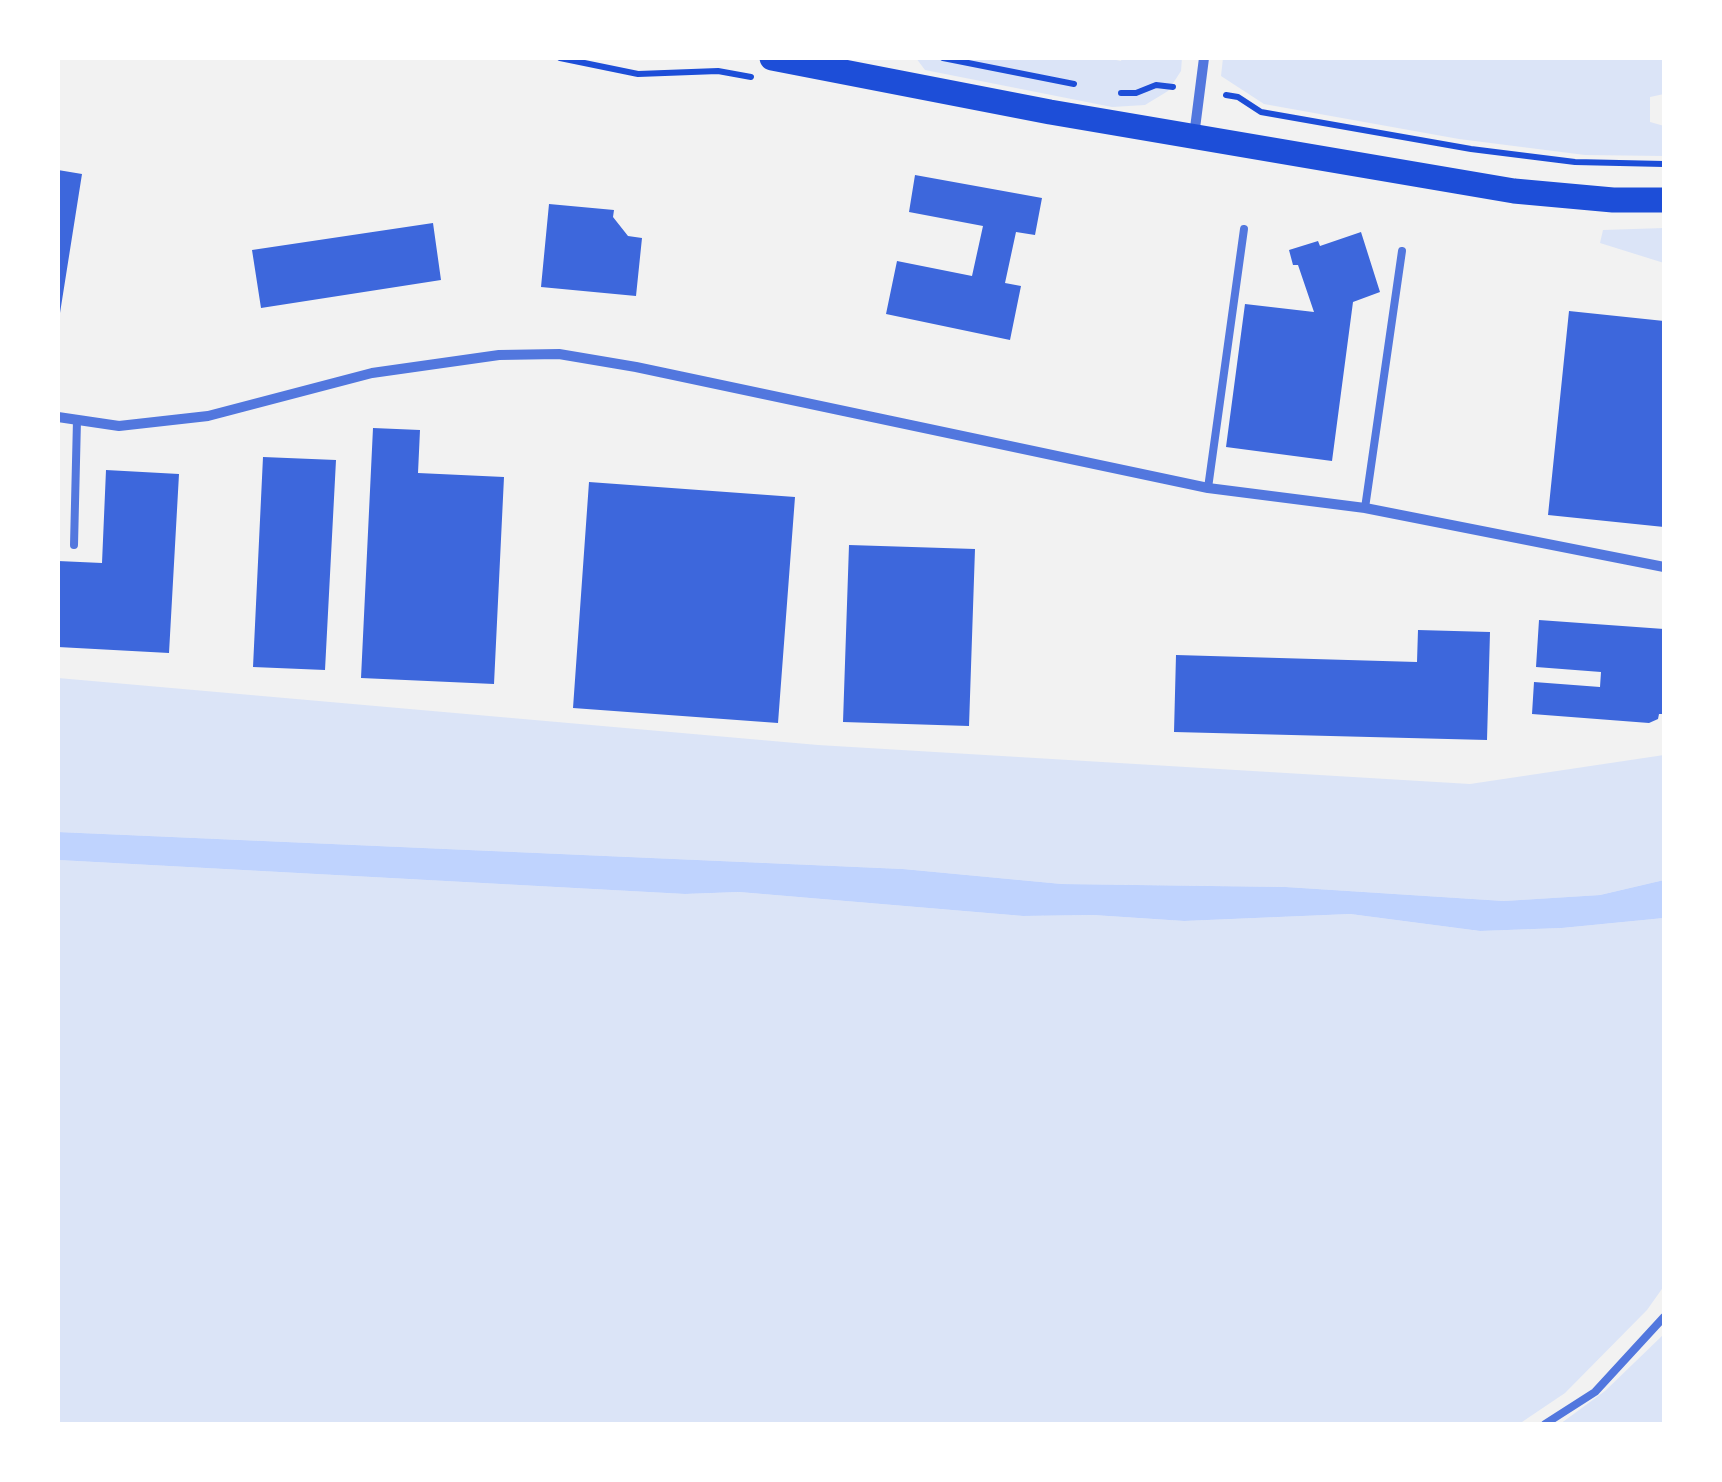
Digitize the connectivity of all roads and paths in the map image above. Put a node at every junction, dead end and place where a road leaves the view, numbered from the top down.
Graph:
1 (560, 58) edge
2 (943, 58) edge
3 (1204, 58) edge
4 (783, 64) edge
5 (869, 67) edge
6 (1084, 86) dead end
7 (1173, 88) dead end
8 (1120, 92) dead end
9 (1226, 95) dead end
10 (1194, 137) junction
11 (1664, 164) edge
12 (1664, 200) edge
13 (1244, 229) dead end
14 (1402, 251) dead end
15 (58, 417) edge
16 (77, 420) junction
17 (1208, 488) junction
18 (1365, 508) junction
19 (74, 545) dead end
20 (1664, 567) edge
21 (1664, 1317) edge
22 (1545, 1424) edge

1 - 4 path
2 - 6 path
3 - 10 street
4 - 5 main road
5 - 10 main road
7 - 8 path
9 - 11 path
10 - 12 main road
13 - 17 lane
14 - 18 lane
15 - 16 street
16 - 17 street
16 - 19 lane
17 - 18 street
18 - 20 street
21 - 22 lane

